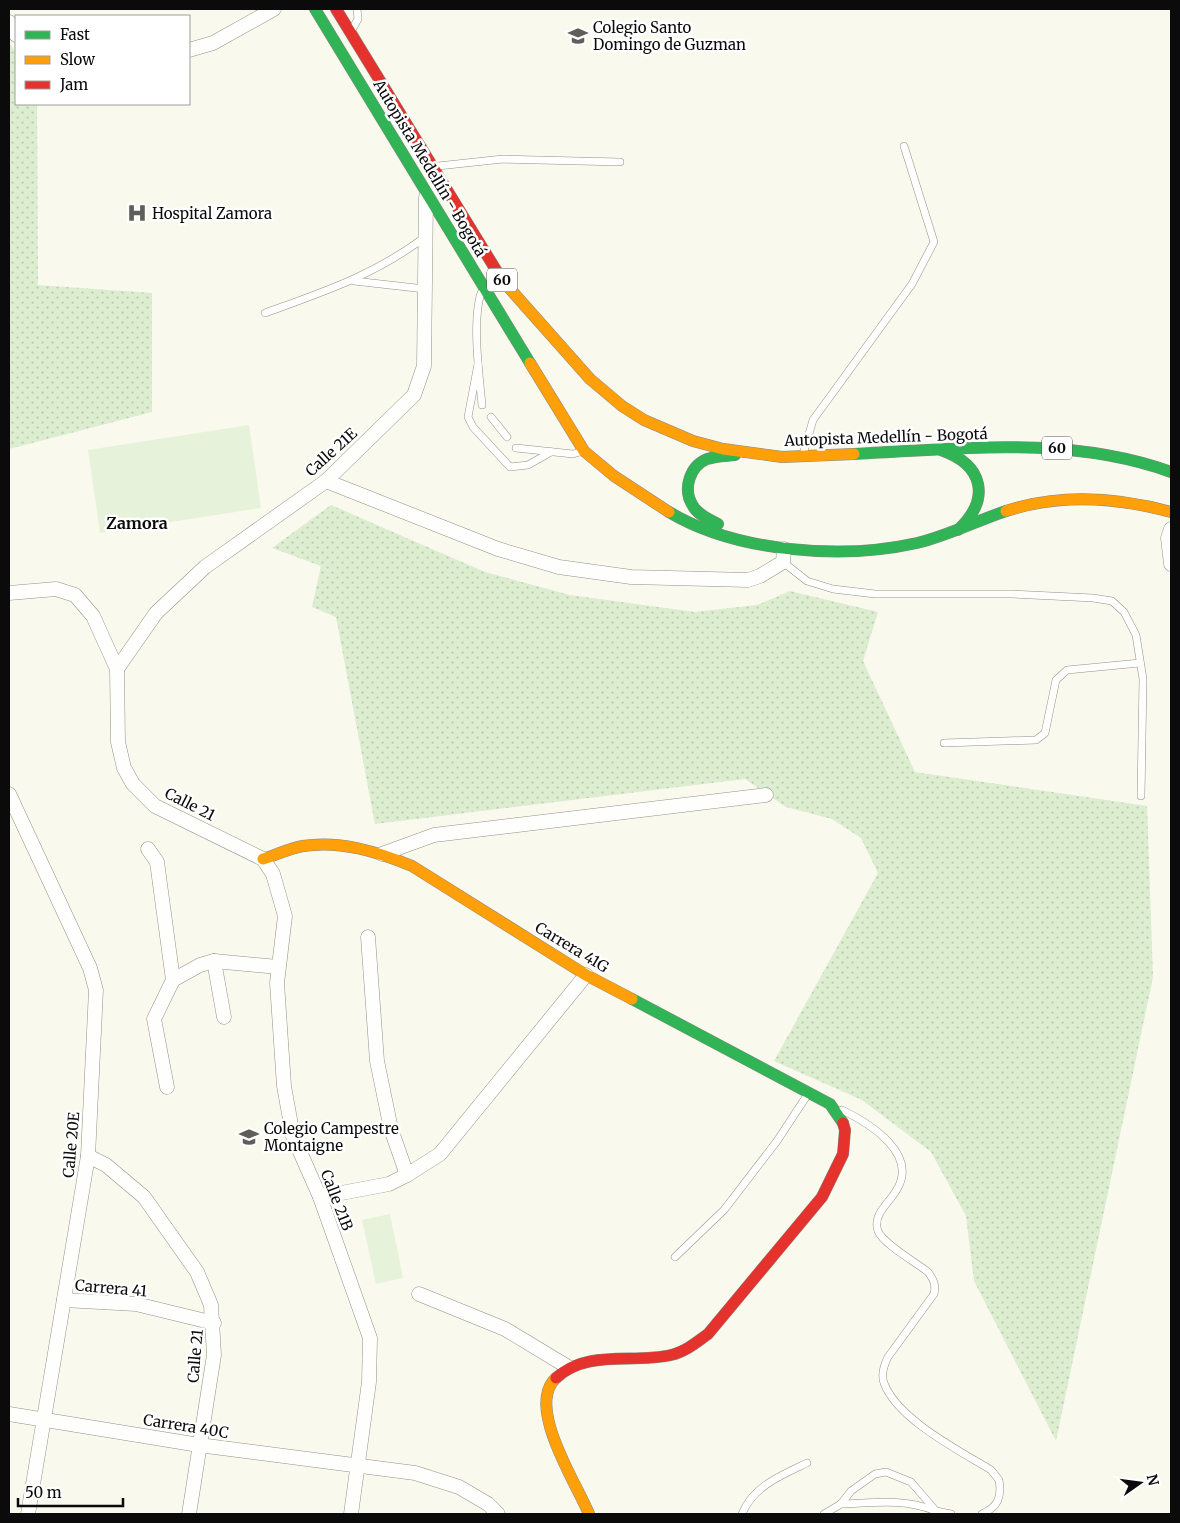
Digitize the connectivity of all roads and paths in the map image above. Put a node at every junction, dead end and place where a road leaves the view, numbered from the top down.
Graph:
1 (274, 9) edge
2 (315, 9) edge
3 (336, 9) edge
4 (357, 9) edge
5 (9, 22) edge
6 (15, 33) edge
7 (350, 33) junction
8 (190, 50) edge
9 (904, 146) dead end
10 (620, 162) dead end
11 (432, 166) junction
12 (426, 190) junction
13 (425, 236) junction
14 (354, 281) junction
15 (483, 285) junction
16 (425, 289) junction
17 (265, 313) dead end
18 (478, 364) junction
19 (482, 405) dead end
20 (491, 417) dead end
21 (507, 437) dead end
22 (516, 448) dead end
23 (939, 450) junction
24 (584, 451) junction
25 (551, 452) junction
26 (757, 452) junction
27 (802, 456) junction
28 (1171, 472) edge
29 (326, 481) junction
30 (1171, 512) edge
31 (1171, 529) edge
32 (957, 531) junction
33 (752, 544) junction
34 (783, 556) junction
35 (1171, 564) edge
36 (9, 593) edge
37 (1140, 663) junction
38 (117, 669) junction
39 (944, 743) dead end
40 (9, 794) edge
41 (766, 795) dead end
42 (1141, 796) dead end
43 (148, 849) dead end
44 (382, 854) junction
45 (263, 859) junction
46 (368, 937) dead end
47 (214, 961) junction
48 (278, 967) junction
49 (586, 975) junction
50 (173, 980) junction
51 (224, 1017) dead end
52 (167, 1087) dead end
53 (808, 1094) junction
54 (830, 1104) junction
55 (88, 1156) junction
56 (407, 1175) junction
57 (320, 1196) junction
58 (675, 1257) dead end
59 (419, 1294) dead end
60 (64, 1300) junction
61 (214, 1322) junction
62 (568, 1367) junction
63 (9, 1414) edge
64 (44, 1420) junction
65 (199, 1445) junction
66 (807, 1463) dead end
67 (359, 1466) junction
68 (841, 1504) junction
69 (936, 1511) junction
70 (586, 1513) edge
71 (28, 1514) edge
72 (189, 1514) edge
73 (351, 1514) edge
74 (498, 1514) edge
75 (742, 1514) edge
76 (824, 1514) edge
77 (950, 1514) edge
78 (982, 1514) edge

1 - 8 street
2 - 12 main road, Autopista Medellín - Bogotá / 60
3 - 7 main road, Autopista Medellín - Bogotá / 60
4 - 7 lane
5 - 6 street
7 - 11 main road, Autopista Medellín - Bogotá / 60
9 - 27 lane
10 - 11 lane
11 - 26 main road, Autopista Medellín - Bogotá / 60
12 - 13 street, Calle 21E
12 - 15 main road, Autopista Medellín - Bogotá / 60
13 - 14 lane
13 - 16 street, Calle 21E
14 - 16 lane
14 - 17 lane
15 - 18 lane
15 - 24 main road, Autopista Medellín - Bogotá / 60
16 - 29 street, Calle 21E
18 - 19 lane
18 - 25 lane
20 - 21 lane
22 - 25 lane
23 - 27 main road, Autopista Medellín - Bogotá / 60
23 - 28 main road, Autopista Medellín - Bogotá / 60
23 - 32 main road
24 - 25 lane
24 - 33 main road, Autopista Medellín - Bogotá / 60
26 - 27 main road, Autopista Medellín - Bogotá / 60
26 - 33 main road
29 - 34 street
29 - 38 street, Calle 21E
30 - 32 main road, Autopista Medellín - Bogotá / 60
31 - 35 street
32 - 34 main road, Autopista Medellín - Bogotá / 60
33 - 34 main road, Autopista Medellín - Bogotá / 60
34 - 37 lane
36 - 38 street
37 - 39 lane
37 - 42 lane
38 - 45 street, Calle 21
40 - 55 street, Calle 20E
41 - 44 street
43 - 50 street
44 - 45 main road, Carrera 41G
44 - 49 main road, Carrera 41G
45 - 48 street, Calle 21B
46 - 56 street
47 - 48 street
47 - 50 street
47 - 51 street
48 - 57 street, Calle 21B
49 - 53 main road, Carrera 41G
49 - 56 street
50 - 52 street
53 - 54 main road, Carrera 41G
53 - 58 lane
54 - 62 main road
54 - 78 lane
55 - 60 street, Calle 20E
55 - 61 street, Calle 21
56 - 57 street
57 - 67 street, Calle 21B
59 - 62 street
60 - 61 street, Carrera 41
60 - 64 street, Calle 20E
61 - 65 street, Calle 21
62 - 70 main road
63 - 64 street, Carrera 40C
64 - 65 street, Carrera 40C
64 - 71 street, Calle 20E
65 - 67 street, Carrera 40C
65 - 72 street, Calle 21
66 - 75 lane
67 - 73 street, Calle 21B
67 - 74 street, Carrera 40C
68 - 69 lane
68 - 69 lane
68 - 76 lane
69 - 77 lane

